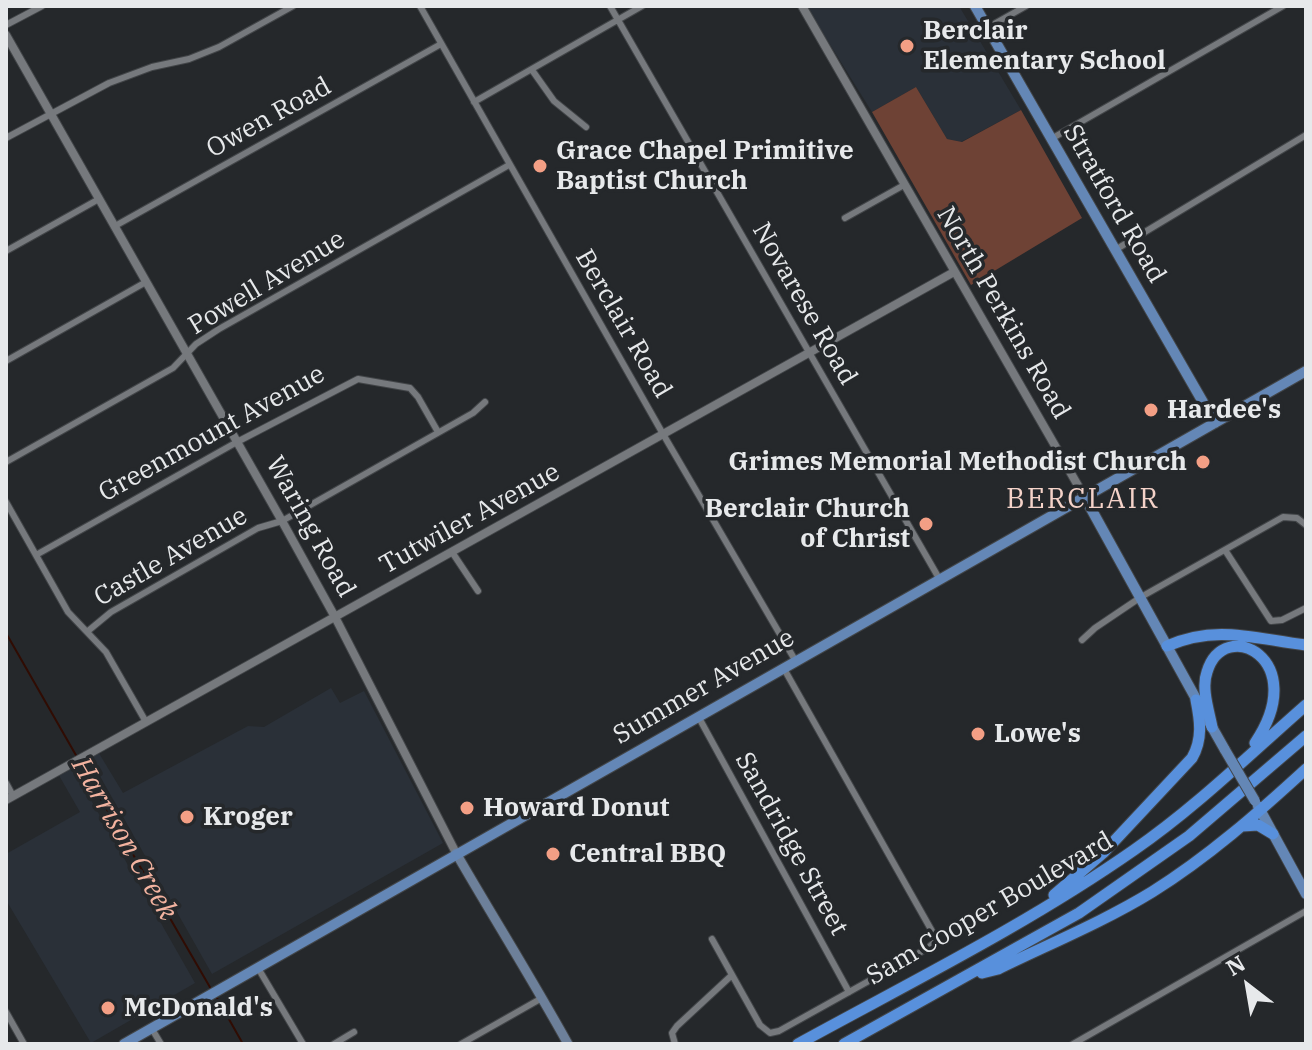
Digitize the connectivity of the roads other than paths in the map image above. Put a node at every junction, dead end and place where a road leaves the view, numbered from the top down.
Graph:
1 (42, 6) edge
2 (293, 6) edge
3 (420, 6) edge
4 (610, 6) edge
5 (642, 6) edge
6 (802, 6) edge
7 (975, 6) edge
8 (1026, 6) edge
9 (1283, 6) edge
10 (618, 20) junction
11 (6, 25) edge
12 (987, 28) junction
13 (6, 35) edge
14 (441, 44) junction
15 (532, 70) junction
16 (474, 102) junction
17 (51, 113) junction
18 (586, 127) dead end
19 (1306, 135) edge
20 (6, 138) edge
21 (1051, 139) junction
22 (509, 165) junction
23 (904, 185) junction
24 (99, 199) junction
25 (845, 218) dead end
26 (115, 226) junction
27 (1115, 250) junction
28 (6, 251) edge
29 (954, 272) junction
30 (146, 282) junction
31 (188, 354) junction
32 (810, 354) junction
33 (6, 361) edge
34 (1306, 371) edge
35 (485, 402) dead end
36 (1215, 423) junction
37 (438, 432) junction
38 (663, 434) junction
39 (237, 442) junction
40 (6, 462) edge
41 (1084, 496) junction
42 (6, 502) edge
43 (282, 521) junction
44 (1306, 525) edge
45 (1225, 550) junction
46 (452, 552) junction
47 (36, 555) junction
48 (940, 580) junction
49 (478, 591) dead end
50 (1141, 597) junction
51 (1306, 608) edge
52 (335, 617) junction
53 (88, 631) junction
54 (1082, 640) dead end
55 (1306, 645) edge
56 (1167, 646) junction
57 (795, 660) junction
58 (783, 667) junction
59 (1196, 700) junction
60 (1306, 705) edge
61 (698, 716) junction
62 (146, 722) junction
63 (1212, 727) junction
64 (1306, 736) edge
65 (1306, 769) edge
66 (1227, 773) junction
67 (6, 783) edge
68 (10, 798) edge
69 (1260, 809) junction
70 (1247, 825) junction
71 (1273, 834) junction
72 (456, 853) junction
73 (1306, 894) edge
74 (1306, 911) edge
75 (1010, 928) junction
76 (712, 939) dead end
77 (257, 967) junction
78 (732, 975) junction
79 (963, 979) junction
80 (849, 992) junction
81 (542, 998) junction
82 (6, 1012) edge
83 (152, 1029) junction
84 (354, 1032) dead end
85 (24, 1044) edge
86 (124, 1044) edge
87 (161, 1044) edge
88 (303, 1044) edge
89 (334, 1044) edge
90 (461, 1044) edge
91 (568, 1044) edge
92 (675, 1044) edge
93 (798, 1044) edge
94 (844, 1044) edge
95 (1073, 1044) edge

1 - 11 street
2 - 17 street
3 - 14 street, Berclair Road
4 - 10 street, Novarese Road
5 - 10 street
6 - 23 street, North Perkins Road
7 - 12 main road, Stratford Road
8 - 12 street
9 - 21 street
10 - 15 street
10 - 32 street, Novarese Road
12 - 21 main road, Stratford Road
13 - 17 street, Waring Road
14 - 16 street, Berclair Road
14 - 26 street, Owen Road
15 - 16 street
15 - 18 street
16 - 22 street, Berclair Road
17 - 20 street
17 - 24 street, Waring Road
19 - 27 street
21 - 27 main road, Stratford Road
22 - 31 street, Powell Avenue
22 - 38 street, Berclair Road
23 - 25 street
23 - 29 street, North Perkins Road
24 - 26 street, Waring Road
24 - 28 street
26 - 30 street, Waring Road
27 - 36 main road, Stratford Road
29 - 32 street, Tutwiler Avenue
29 - 41 street, North Perkins Road
30 - 31 street, Waring Road
30 - 33 street
31 - 39 street, Waring Road
31 - 40 street, Powell Avenue
32 - 38 street, Tutwiler Avenue
32 - 48 street, Novarese Road
34 - 36 main road, Summer Avenue
35 - 37 street, Castle Avenue
36 - 41 main road, Summer Avenue
37 - 39 street, Greenmount Avenue
37 - 43 street, Castle Avenue
38 - 46 street, Tutwiler Avenue
38 - 57 street, Berclair Road
39 - 43 street, Waring Road
39 - 47 street, Greenmount Avenue
41 - 48 main road, Summer Avenue
41 - 50 main road, North Perkins Road
42 - 47 street
43 - 52 street, Waring Road
43 - 53 street, Castle Avenue
44 - 45 street
45 - 50 street
45 - 51 street
46 - 49 street
46 - 52 street, Tutwiler Avenue
47 - 53 street
48 - 57 main road, Summer Avenue
50 - 54 street
50 - 56 main road, North Perkins Road
52 - 62 street, Tutwiler Avenue
52 - 72 street, Waring Road
53 - 62 street
55 - 56 highway
56 - 59 main road, North Perkins Road
57 - 58 main road, Summer Avenue
58 - 61 main road, Summer Avenue
58 - 80 street
59 - 63 main road, North Perkins Road
59 - 75 highway
60 - 66 highway, Sam Cooper Boulevard
61 - 72 main road, Summer Avenue
61 - 80 street, Sandridge Street
62 - 68 street, Tutwiler Avenue
63 - 66 highway
63 - 69 main road, North Perkins Road, bridge
64 - 79 highway, Sam Cooper Boulevard
65 - 69 highway
66 - 75 highway, Sam Cooper Boulevard
67 - 68 street
69 - 70 highway
69 - 71 main road, North Perkins Road
70 - 71 highway
70 - 79 highway
71 - 73 main road, North Perkins Road
72 - 77 main road, Summer Avenue
72 - 81 main road, Waring Road
74 - 95 street
75 - 93 highway, Sam Cooper Boulevard
76 - 78 street
77 - 83 main road, Summer Avenue
77 - 88 street
78 - 80 street
78 - 92 street
79 - 94 highway, Sam Cooper Boulevard
81 - 90 street
81 - 91 main road, Waring Road
82 - 85 street
83 - 86 main road, Summer Avenue
83 - 87 street
84 - 89 street

